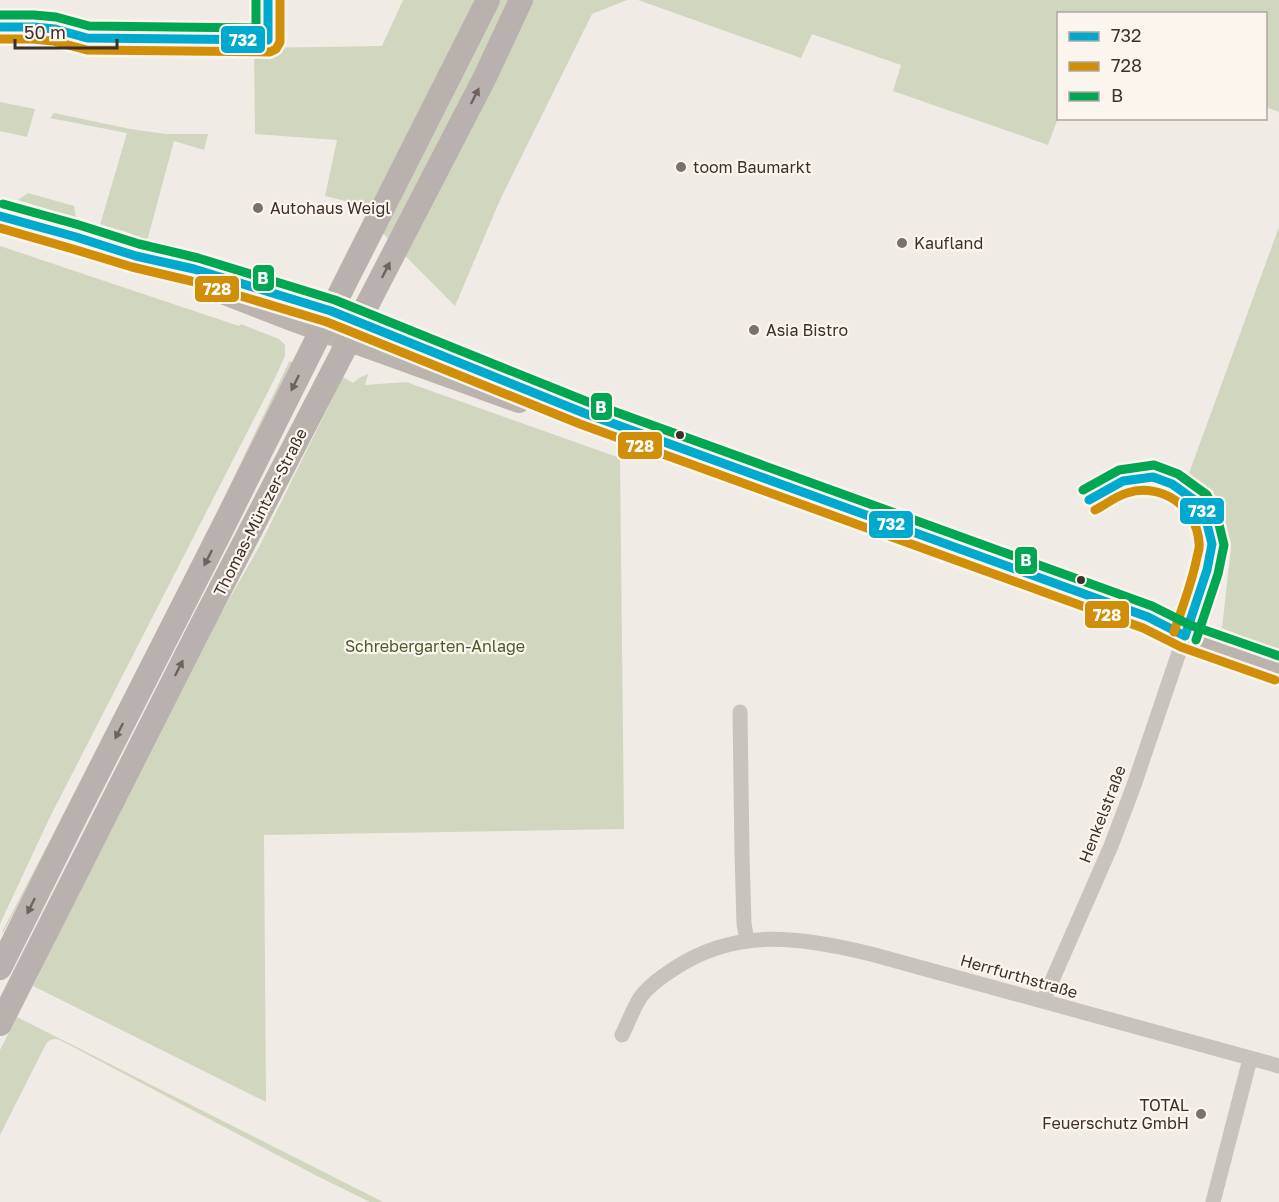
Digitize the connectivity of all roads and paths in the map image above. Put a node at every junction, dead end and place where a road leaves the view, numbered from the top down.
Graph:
1 (488, 0) edge
2 (521, 0) edge
3 (0, 216) edge
4 (326, 321) junction
5 (354, 331) junction
6 (1172, 484) dead end
7 (1185, 636) junction
8 (1279, 669) edge
9 (740, 712) dead end
10 (747, 940) junction
11 (0, 967) edge
12 (1042, 1001) junction
13 (2, 1020) edge
14 (622, 1035) dead end
15 (1250, 1059) junction
16 (1279, 1066) edge
17 (1213, 1202) edge

1 - 4 main road, Thomas-Müntzer-Straße
5 -> 2 main road, Thomas-Müntzer-Straße
3 - 4 main road
4 - 5 main road
4 -> 11 main road, Thomas-Müntzer-Straße
5 - 7 main road
13 -> 5 main road, Thomas-Müntzer-Straße
6 - 7 street, Henkelstraße
7 - 8 main road
7 - 12 street, Henkelstraße
9 - 10 street
10 - 12 street, Herrfurthstraße
10 - 14 street, Herrfurthstraße
12 - 15 street, Herrfurthstraße
15 - 16 street, Herrfurthstraße
15 - 17 street

